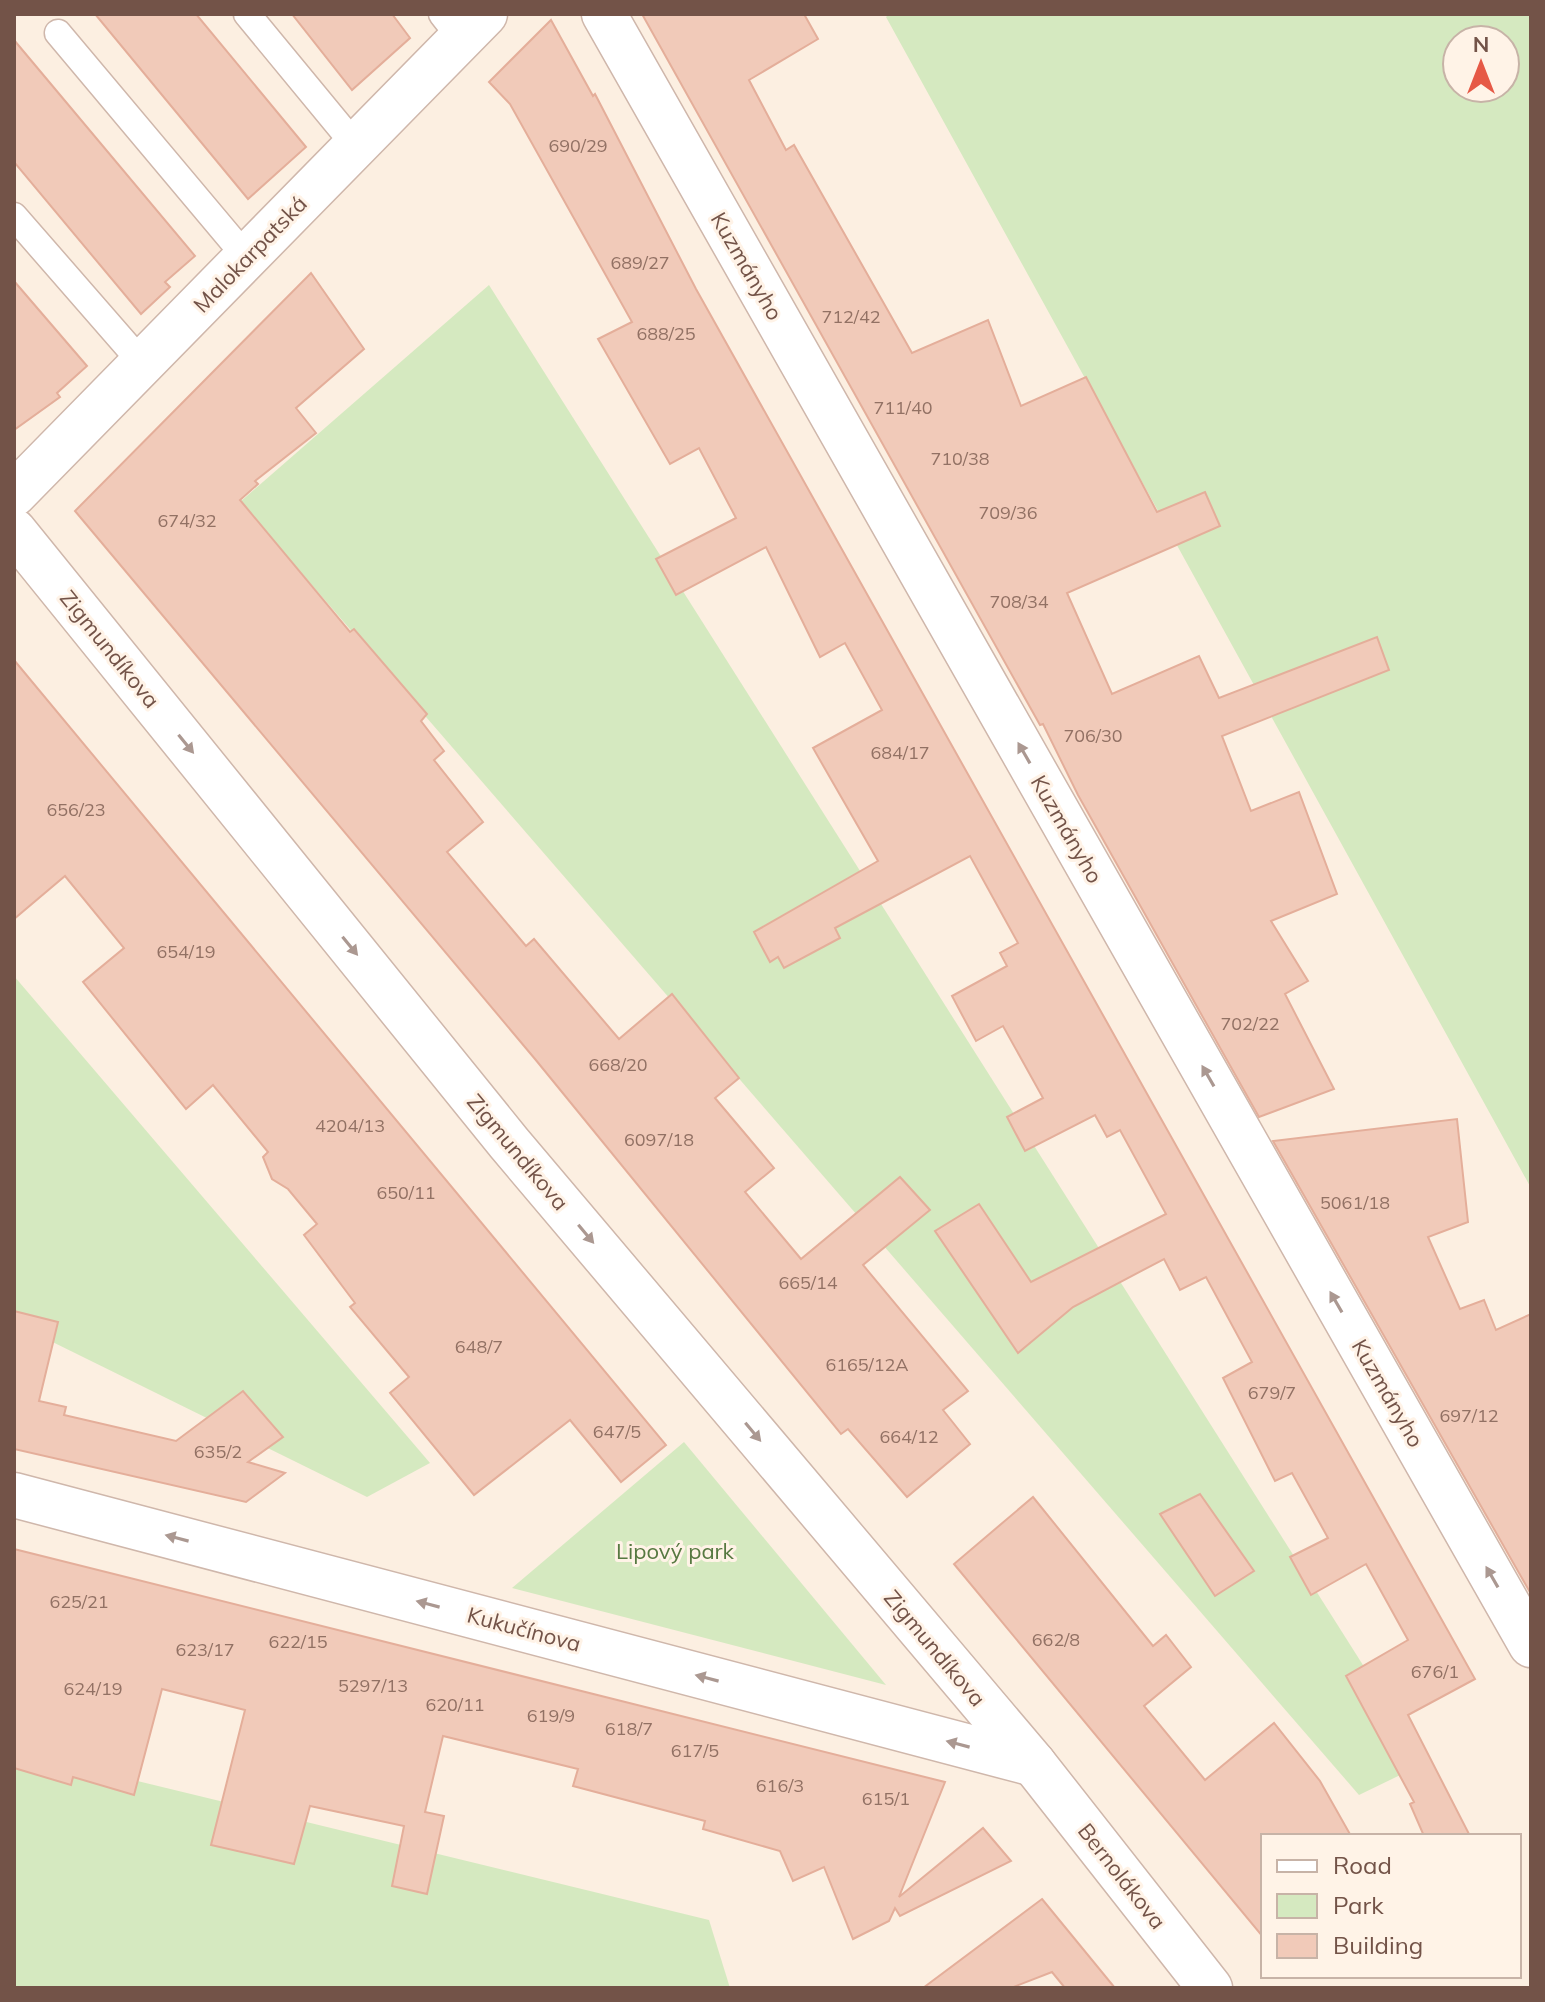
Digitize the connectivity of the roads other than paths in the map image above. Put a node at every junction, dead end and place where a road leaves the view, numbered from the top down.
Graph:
1 (247, 14) edge
2 (604, 14) edge
3 (463, 22) edge
4 (58, 33) dead end
5 (355, 145) junction
6 (14, 216) edge
7 (247, 258) junction
8 (143, 364) junction
9 (14, 494) edge
10 (14, 531) edge
11 (14, 1495) edge
12 (1531, 1645) edge
13 (1034, 1764) junction
14 (1210, 1988) edge

1 - 5 lane
12 -> 2 street, Kuzmányho
3 - 5 street, Malokarpatská
4 - 7 lane
5 - 7 street, Malokarpatská
6 - 8 lane
7 - 8 street, Malokarpatská
8 - 9 street, Malokarpatská
10 -> 13 street, Zigmundíkova
13 -> 11 street, Kukučínova
13 - 14 street, Bernolákova

